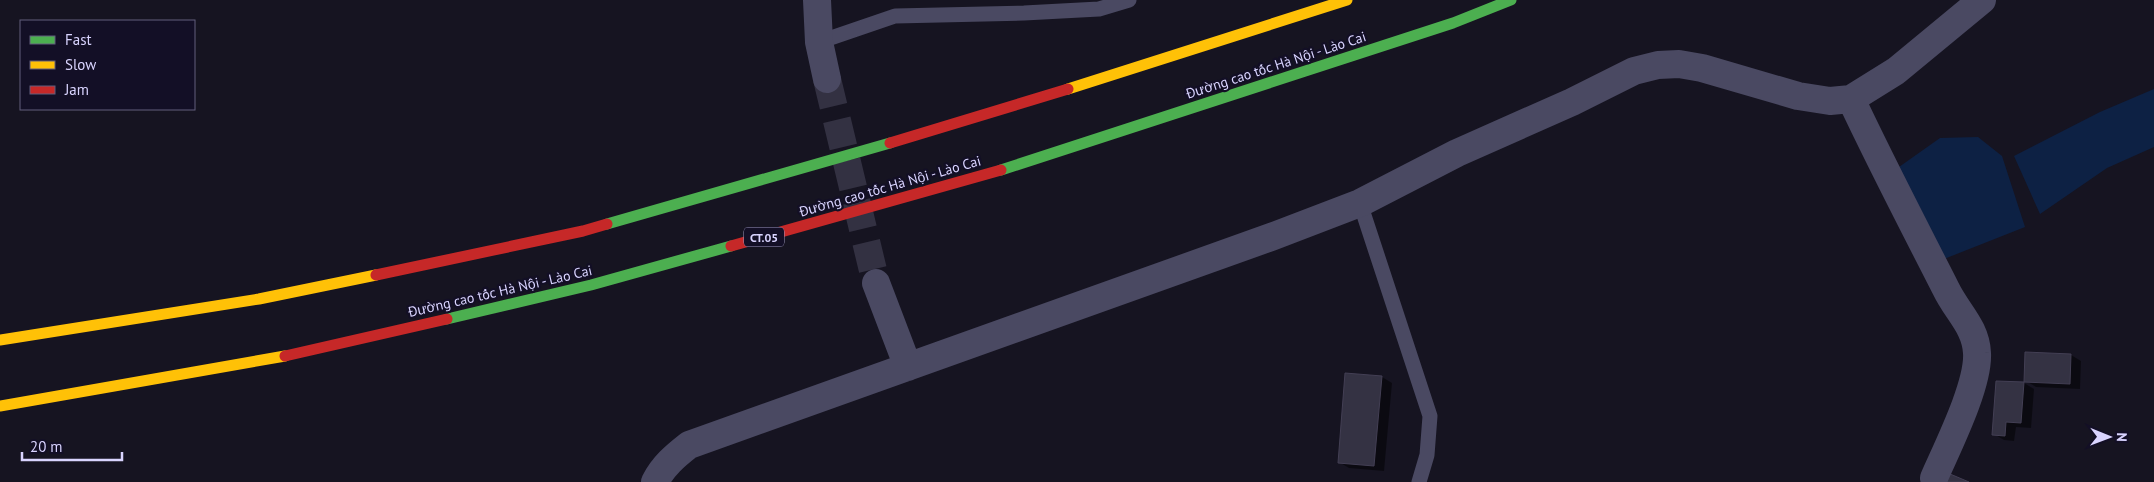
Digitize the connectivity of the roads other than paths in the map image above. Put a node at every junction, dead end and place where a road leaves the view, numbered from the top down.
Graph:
1 (817, 0) edge
2 (1129, 0) edge
3 (1347, 0) edge
4 (1511, 0) edge
5 (1982, 0) edge
6 (818, 42) junction
7 (827, 79) tunnel mouth
8 (1851, 99) junction
9 (1360, 203) junction
10 (876, 283) tunnel mouth
11 (0, 340) edge
12 (908, 367) junction
13 (0, 406) edge
14 (1934, 478) dead end
15 (655, 482) edge
16 (1419, 482) edge

1 - 6 street
2 - 6 lane
3 - 11 highway
4 - 13 highway, Đường cao tốc Hà Nội - Lào Cai / CT.05
5 - 8 street
6 - 7 street
8 - 9 street
8 - 14 street
9 - 12 street
9 - 16 lane
10 - 12 street
12 - 15 street

